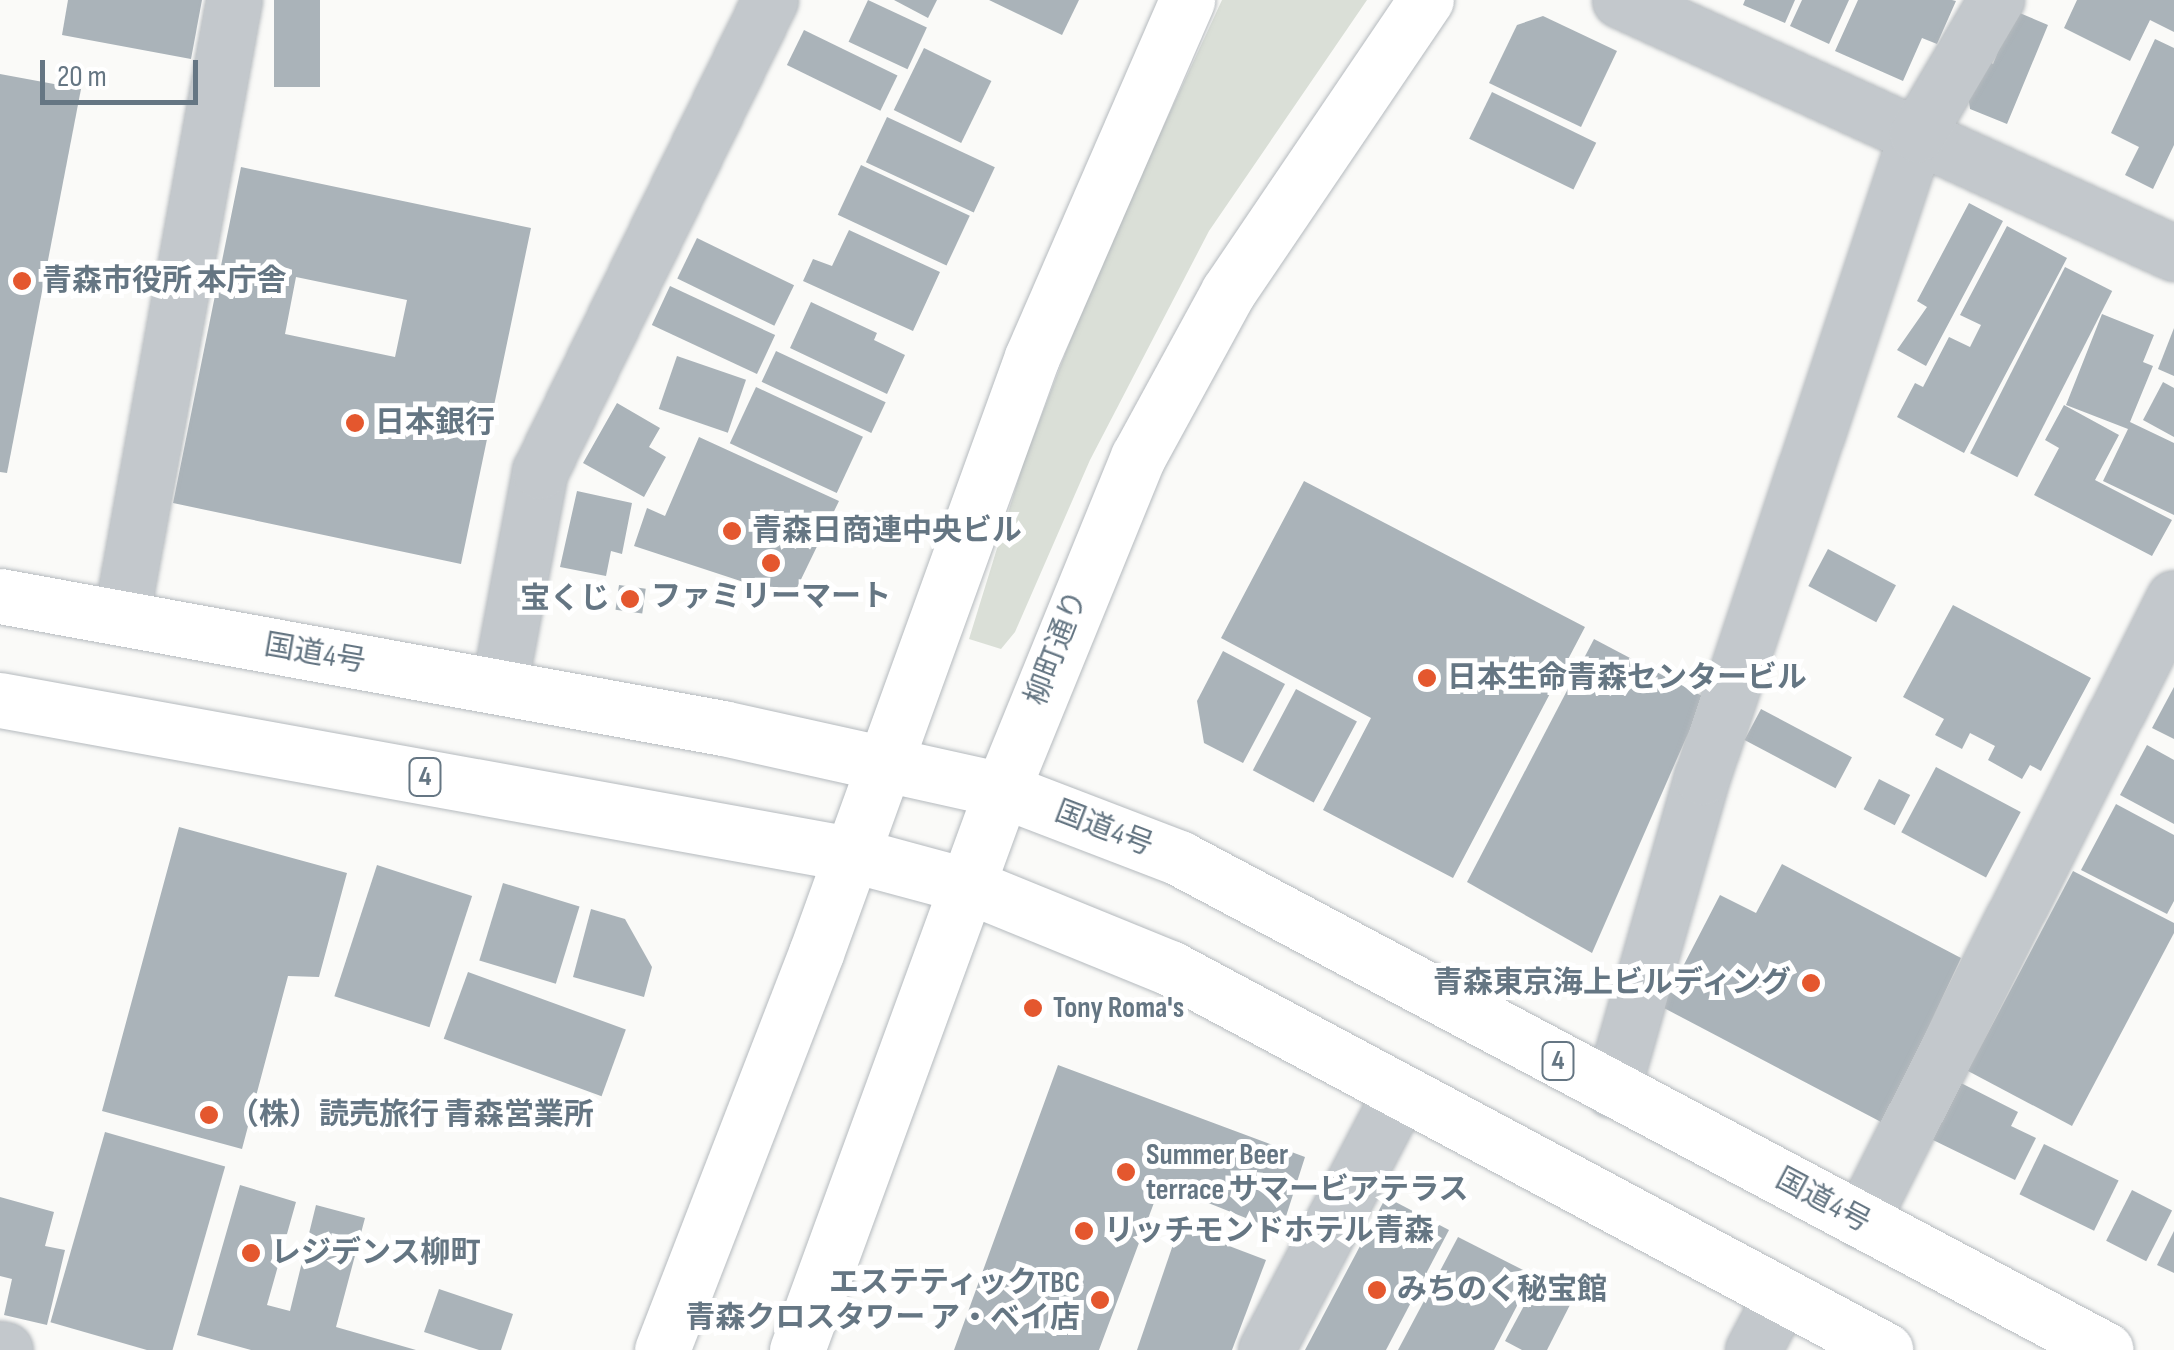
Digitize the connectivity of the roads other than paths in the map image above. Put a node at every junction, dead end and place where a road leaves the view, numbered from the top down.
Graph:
1 (234, 0) edge
2 (770, 0) edge
3 (1187, 0) edge
4 (1426, 0) edge
5 (1620, 0) edge
6 (1996, 0) edge
7 (1708, 18) edge
8 (1917, 134) junction
9 (2174, 253) edge
10 (0, 596) edge
11 (2174, 598) edge
12 (120, 618) junction
13 (499, 687) junction
14 (0, 700) edge
15 (881, 758) junction
16 (1002, 790) junction
17 (850, 854) junction
18 (969, 886) junction
19 (1612, 1090) junction
20 (1401, 1092) junction
21 (1861, 1221) junction
22 (1782, 1295) junction
23 (662, 1350) edge
24 (798, 1350) edge
25 (1266, 1350) edge
26 (1753, 1350) edge
27 (1885, 1350) edge
28 (2106, 1350) edge

1 - 12 street
2 - 13 street
3 - 15 main road
4 - 16 main road, 柳町通り
5 - 7 street
6 - 8 street
7 - 8 street
8 - 9 street
8 - 19 street
10 - 12 main road, 国道4号 / 4
11 - 21 street
12 - 13 main road, 国道4号 / 4
13 - 15 main road, 国道4号 / 4
14 - 17 main road, 4
15 - 16 main road, 国道4号 / 4
15 - 17 main road
16 - 18 main road, 柳町通り
16 - 19 main road, 国道4号 / 4
17 - 18 main road, 4
17 - 23 main road
18 - 20 main road, 4
18 - 24 main road, 柳町通り
19 - 21 main road, 国道4号 / 4
20 - 22 main road, 4
20 - 25 street
21 - 28 main road, 国道4号 / 4
22 - 26 street
22 - 27 main road, 4

